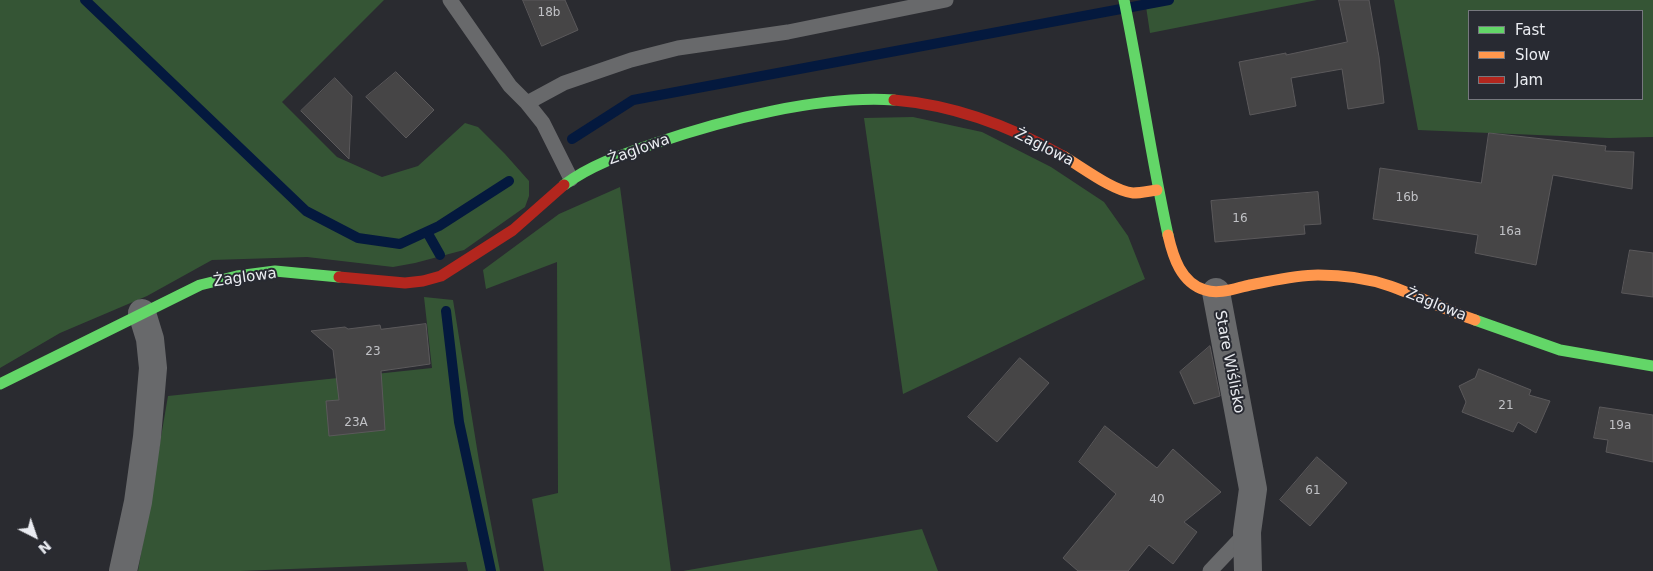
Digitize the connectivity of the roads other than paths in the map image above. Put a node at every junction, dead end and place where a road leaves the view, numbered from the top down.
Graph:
1 (450, 0) edge
2 (946, 0) edge
3 (1124, 0) edge
4 (527, 103) junction
5 (571, 179) junction
6 (1157, 190) junction
7 (1216, 292) junction
8 (142, 313) junction
9 (1653, 366) edge
10 (0, 384) edge
11 (1247, 532) junction
12 (123, 571) edge
13 (1210, 571) edge
14 (1248, 571) edge

1 - 4 lane
2 - 4 lane
3 - 6 street, Stare Wiślisko
4 - 5 lane
5 - 6 street, Żaglowa
5 - 8 street, Żaglowa
6 - 7 street, Stare Wiślisko
7 - 9 street, Żaglowa
7 - 11 street, Stare Wiślisko
8 - 10 street, Żaglowa
8 - 12 street
11 - 13 lane
11 - 14 street, Stare Wiślisko

